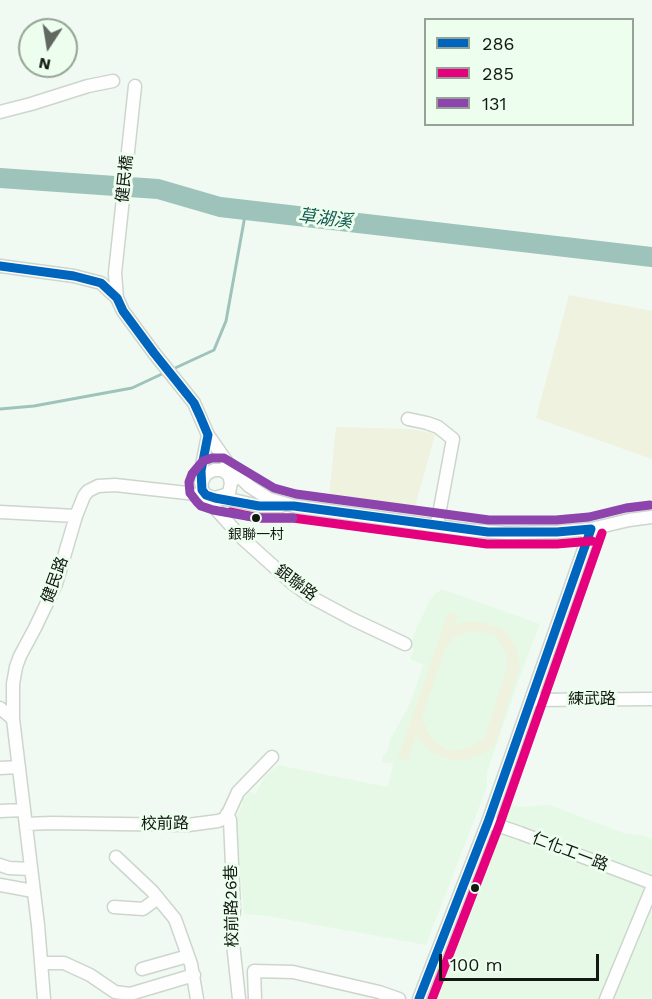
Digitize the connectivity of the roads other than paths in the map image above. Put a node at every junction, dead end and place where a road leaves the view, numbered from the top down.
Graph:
1 (113, 81) dead end
2 (135, 86) dead end
3 (0, 112) edge
4 (0, 266) edge
5 (117, 298) junction
6 (408, 420) dead end
7 (208, 435) junction
8 (229, 475) junction
9 (201, 477) junction
10 (249, 486) junction
11 (171, 492) junction
12 (210, 498) junction
13 (294, 506) junction
14 (0, 512) edge
15 (76, 516) junction
16 (652, 517) edge
17 (437, 525) junction
18 (591, 529) junction
19 (405, 644) dead end
20 (652, 699) edge
21 (532, 700) junction
22 (0, 708) edge
23 (13, 719) junction
24 (272, 758) dead end
25 (19, 767) junction
26 (0, 768) edge
27 (24, 810) junction
28 (0, 811) edge
29 (227, 814) junction
30 (488, 822) junction
31 (26, 824) junction
32 (116, 856) dead end
33 (0, 865) edge
34 (30, 869) junction
35 (0, 885) edge
36 (652, 886) edge
37 (33, 891) junction
38 (158, 898) junction
39 (114, 907) dead end
40 (188, 956) junction
41 (41, 963) junction
42 (142, 969) dead end
43 (194, 975) junction
44 (44, 999) edge
45 (197, 999) edge
46 (239, 999) edge
47 (255, 999) edge
48 (399, 999) edge
49 (419, 999) edge
50 (606, 999) edge

1 - 3 street
2 - 5 street, 健民橋
4 - 5 street
5 - 7 street
6 - 17 street
7 - 9 street
7 - 10 street
8 - 9 street
8 - 10 street
8 - 12 street
9 - 11 street
9 - 12 street
10 - 13 street
11 - 12 street, 健民路
11 - 15 street, 健民路
12 - 13 street, 健民路
12 - 19 street, 銀聯路
13 - 17 street
14 - 15 street
15 - 23 street, 健民路
16 - 18 street
17 - 18 street
18 - 21 street
20 - 21 street, 練武路
21 - 30 street
22 - 23 street
23 - 25 street, 健民路
24 - 29 street
25 - 26 street
25 - 27 street, 健民路
27 - 28 street
27 - 31 street, 健民路
29 - 31 street, 校前路
29 - 46 street, 校前路26巷
30 - 36 street, 仁化工一路
30 - 49 street
31 - 34 street, 健民路
32 - 38 street
33 - 34 street
34 - 37 street, 健民路
35 - 37 street
36 - 50 street
37 - 41 street, 健民路
38 - 39 street
38 - 40 street
40 - 42 street
40 - 43 street
41 - 43 street
41 - 44 street, 健民路
43 - 45 street
47 - 48 street

